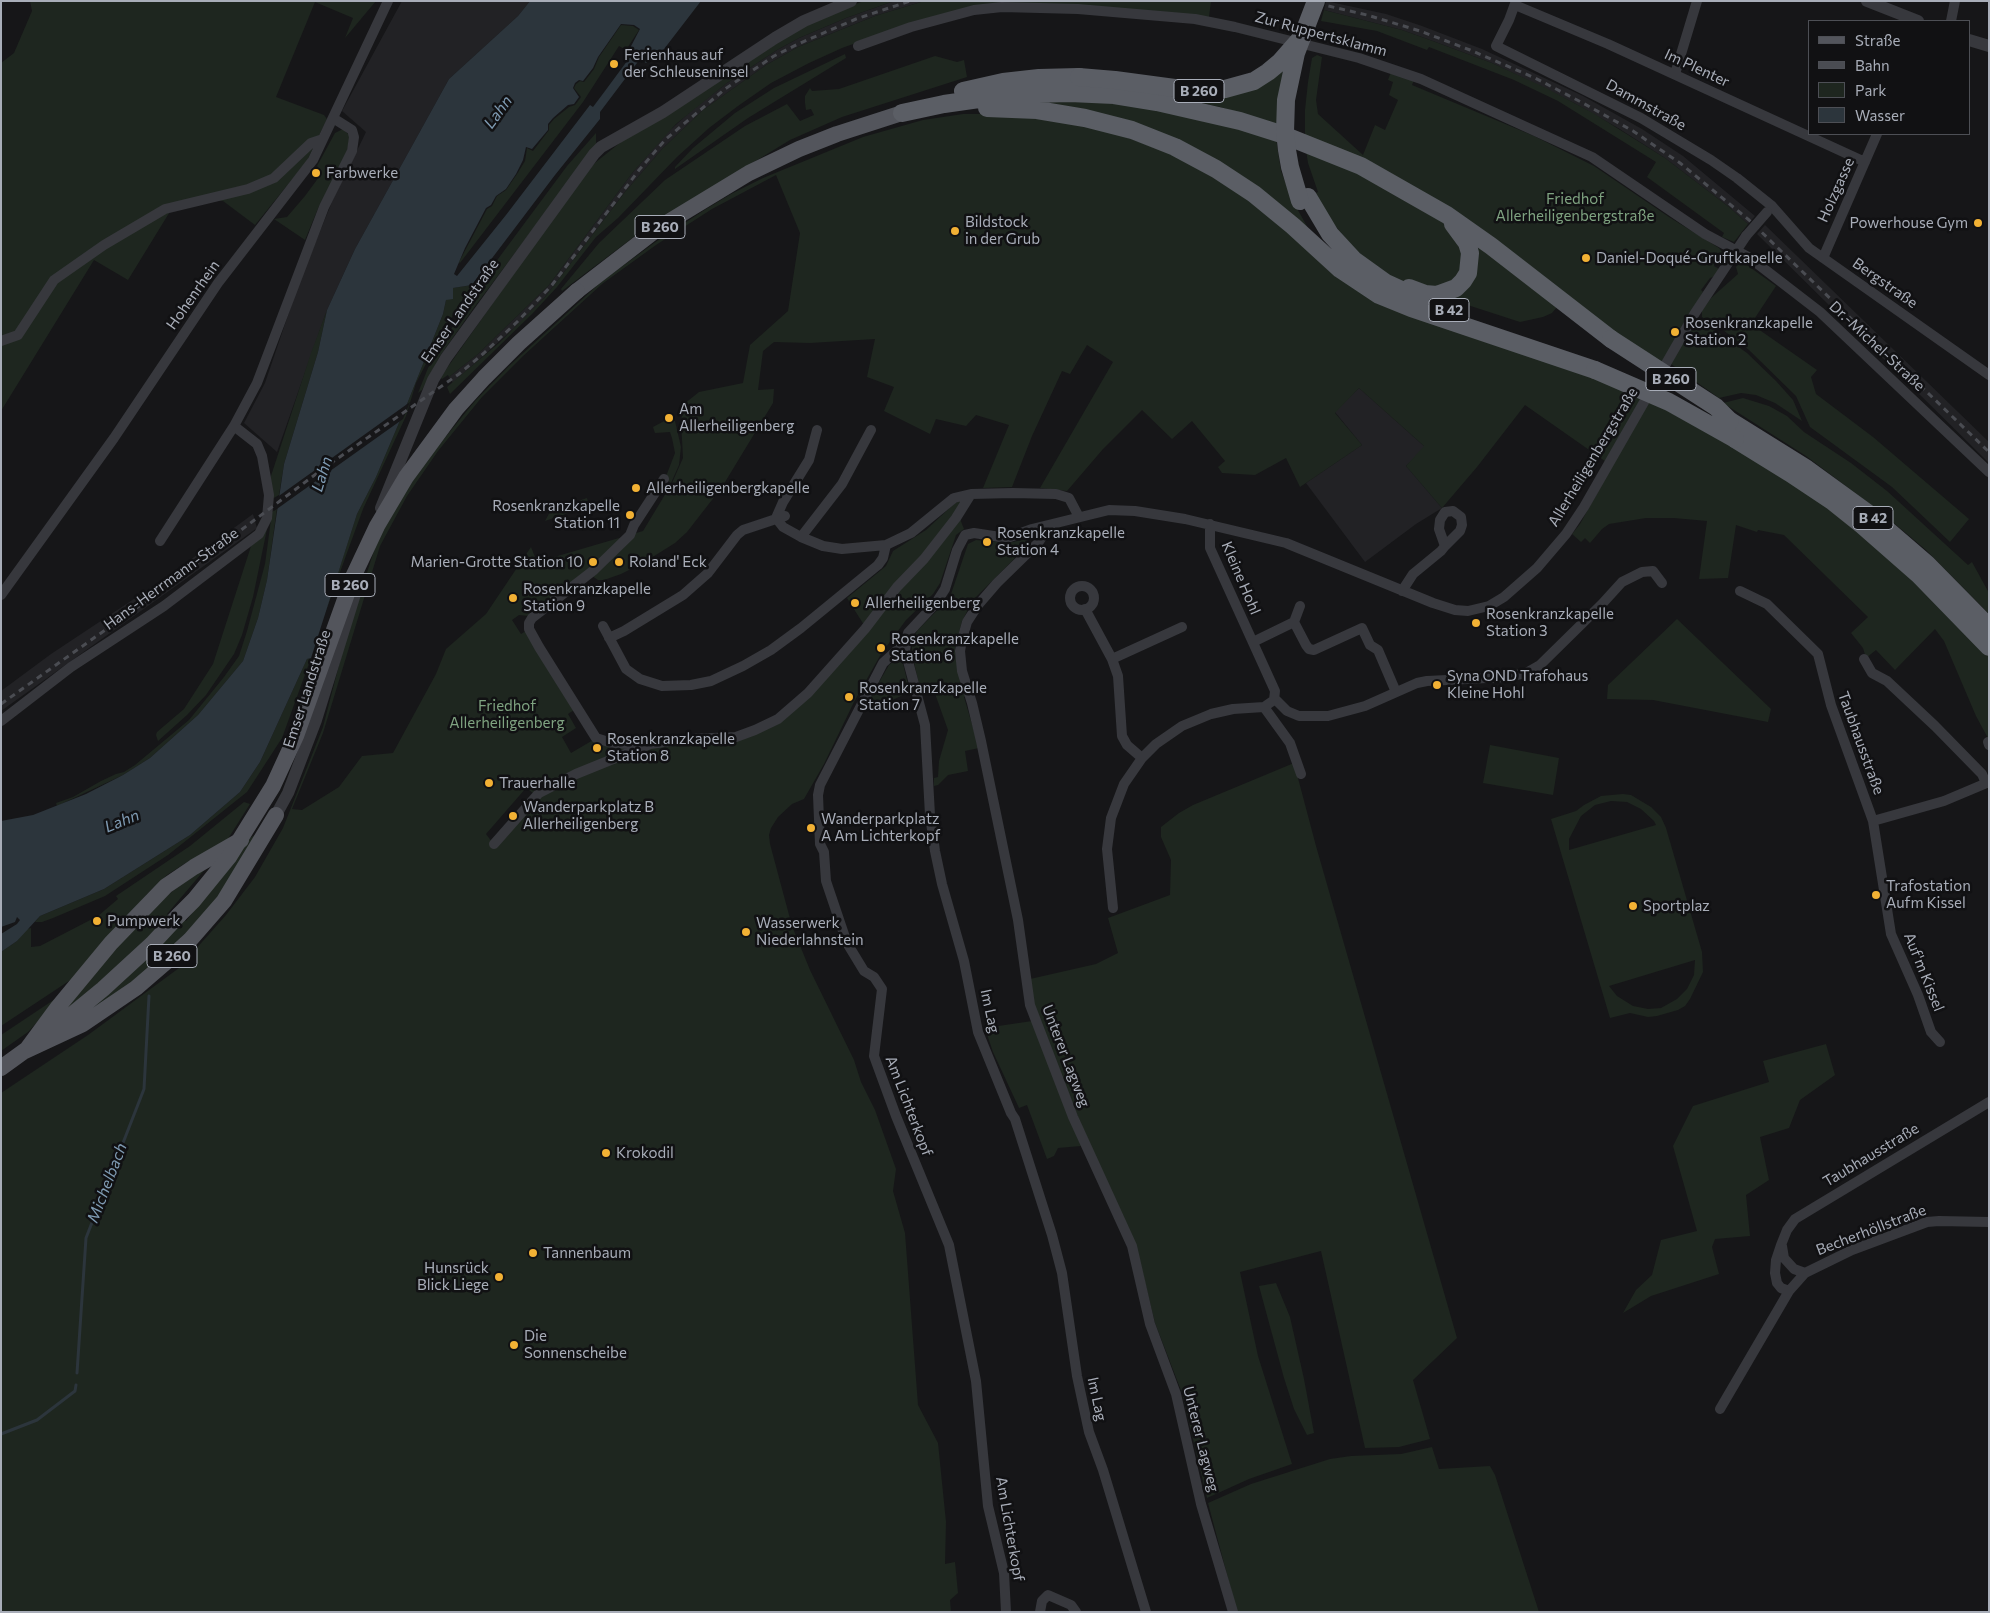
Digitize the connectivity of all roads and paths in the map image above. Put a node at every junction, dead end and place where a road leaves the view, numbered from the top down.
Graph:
1 (388, 1) edge
2 (851, 1) edge
3 (1316, 1) edge
4 (1698, 1) edge
5 (1955, 1) edge
6 (1869, 2) edge
7 (1516, 3) edge
8 (1914, 20) edge
9 (1951, 20) edge
10 (1301, 38) junction
11 (1970, 40) edge
12 (858, 46) dead end
13 (1989, 46) edge
14 (1675, 74) junction
15 (902, 113) junction
16 (332, 118) junction
17 (1877, 135) edge
18 (323, 139) junction
19 (1865, 162) junction
20 (1304, 199) junction
21 (1435, 209) junction
22 (1770, 209) junction
23 (1736, 252) junction
24 (1823, 258) junction
25 (1354, 260) junction
26 (1411, 308) junction
27 (1, 341) edge
28 (1597, 366) junction
29 (1989, 375) edge
30 (234, 426) junction
31 (1736, 429) junction
32 (817, 430) dead end
33 (871, 430) dead end
34 (1989, 472) edge
35 (664, 479) dead end
36 (970, 494) junction
37 (780, 517) junction
38 (1079, 517) junction
39 (1210, 524) junction
40 (1050, 525) junction
41 (801, 537) junction
42 (160, 541) dead end
43 (886, 545) junction
44 (1445, 546) dead end
45 (1662, 583) dead end
46 (1402, 591) junction
47 (1740, 591) dead end
48 (1, 595) edge
49 (1300, 606) dead end
50 (1085, 609) dead end
51 (1294, 622) junction
52 (603, 626) dead end
53 (1989, 627) edge
54 (1182, 628) dead end
55 (609, 638) junction
56 (1253, 642) junction
57 (905, 643) junction
58 (1989, 647) edge
59 (1112, 659) junction
60 (1864, 659) dead end
61 (1396, 692) junction
62 (1274, 700) junction
63 (1264, 707) junction
64 (1, 721) edge
65 (650, 744) junction
66 (1142, 758) junction
67 (1301, 774) dead end
68 (1988, 782) edge
69 (276, 815) junction
70 (1873, 821) junction
71 (494, 844) dead end
72 (1113, 908) dead end
73 (1940, 1042) dead end
74 (25, 1051) junction
75 (1, 1068) edge
76 (1989, 1102) edge
77 (1984, 1110) edge
78 (1989, 1222) edge
79 (1781, 1244) junction
80 (1784, 1258) junction
81 (1805, 1273) junction
82 (1791, 1288) junction
83 (1720, 1409) dead end
84 (1006, 1612) edge
85 (1040, 1612) edge
86 (1076, 1612) edge
87 (1146, 1612) edge
88 (1233, 1612) edge

1 - 16 street, Hohenrhein
2 - 69 street, Emser Landstraße
3 - 10 highway, B 42, bridge
3 - 20 highway, B 42, bridge
4 - 14 street
5 - 9 street
6 - 8 street
7 - 14 street, Im Plenter
7 - 22 street, Dammstraße
10 - 15 highway, B 260, bridge
10 - 20 highway, B 42, bridge
11 - 13 street
12 - 23 street, Zur Ruppertsklamm
14 - 19 street, Im Plenter
15 - 21 highway, B 260
15 - 26 highway
15 - 74 main road, B 260, bridge
16 - 18 street, Hohenrhein
16 - 30 street
17 - 19 street, Holzgasse
18 - 27 street
18 - 48 street, Hohenrhein
19 - 24 street, Holzgasse
20 - 25 highway, B 42
20 - 26 highway, B 42
21 - 25 highway, B 42
21 - 31 highway, B 260, bridge
22 - 23 street, Allerheiligenbergstraße, bridge
22 - 24 street, Bergstraße
23 - 34 street, Dr.-Michel-Straße
23 - 46 street, Allerheiligenbergstraße
24 - 29 street, Bergstraße
25 - 28 highway, B 42
26 - 28 highway, B 42
28 - 31 highway, B 42, bridge
30 - 42 street
30 - 64 street, Hans-Herrmann-Straße
31 - 53 highway, B 42
31 - 58 highway, B 42
32 - 37 street
33 - 41 street
35 - 65 street
36 - 38 street
36 - 43 street
36 - 65 street
37 - 41 street
37 - 55 street
38 - 39 street, Allerheiligenbergstraße
38 - 40 street
39 - 46 street, Allerheiligenbergstraße
39 - 56 street, Kleine Hohl
40 - 57 street
40 - 88 street, Unterer Lagweg
41 - 43 street
43 - 55 street
44 - 46 street
45 - 61 street
47 - 70 street, Taubhausstraße
49 - 51 street
50 - 59 street
51 - 56 street
51 - 61 street
52 - 55 street
54 - 59 street
56 - 62 street, Kleine Hohl
57 - 84 street, Am Lichterkopf
57 - 87 street, Im Lag
59 - 66 street
60 - 68 street
61 - 62 street
62 - 63 street
63 - 66 street
63 - 67 street
65 - 71 street
66 - 72 street
68 - 70 street
69 - 74 main road, B 260
69 - 74 main road, B 260
70 - 73 street, Auf'm Kissel
74 - 75 main road, B 260
76 - 77 street, Taubhausstraße
77 - 79 street, Taubhausstraße
78 - 81 street, Becherhöllstraße
79 - 80 street
79 - 82 street, Taubhausstraße
80 - 81 street
80 - 82 street
81 - 82 street, Becherhöllstraße
82 - 83 street, Becherhöllstraße
85 - 86 street

